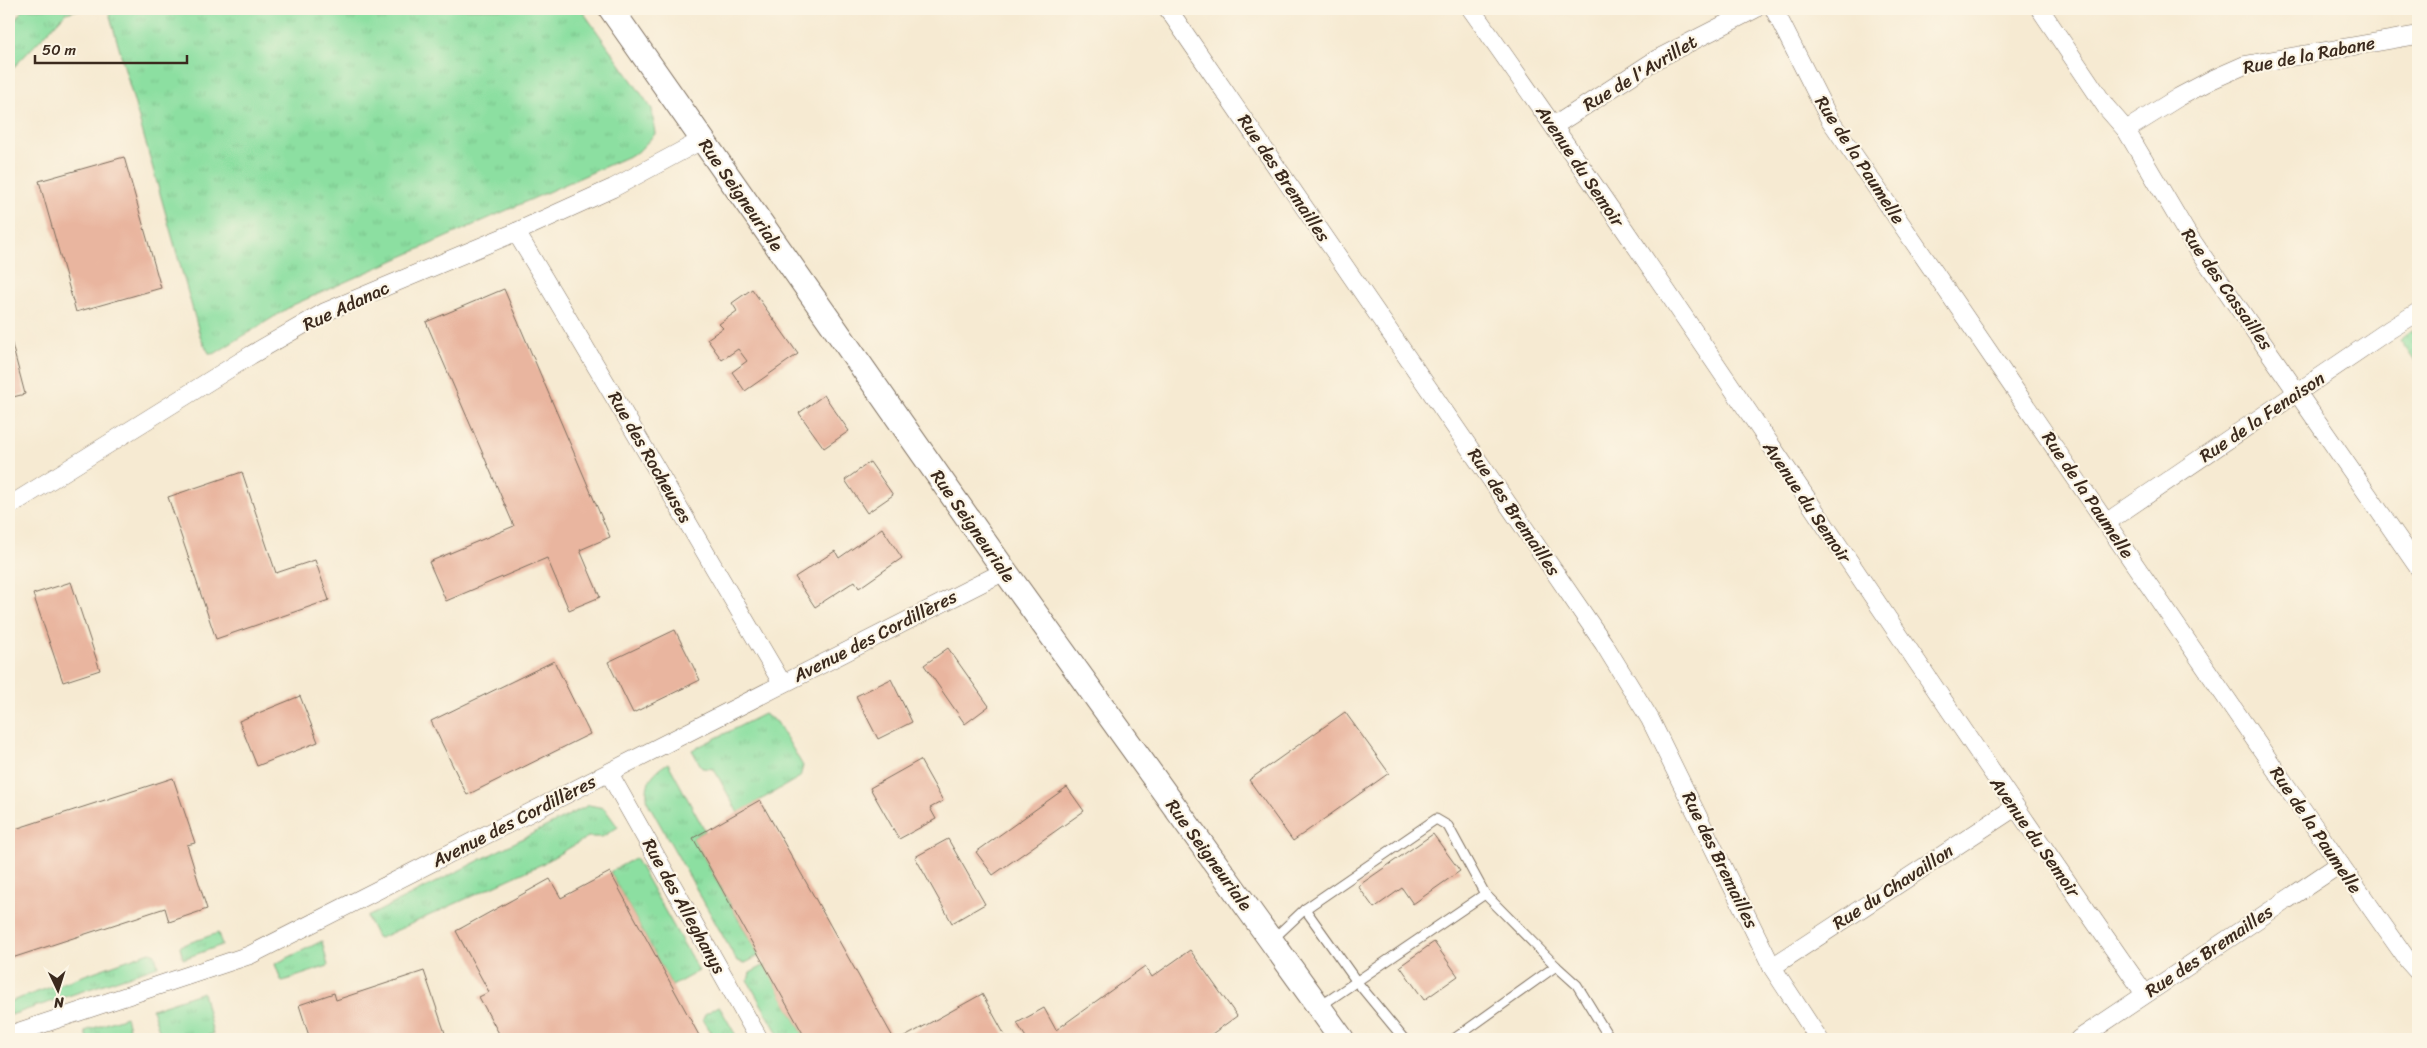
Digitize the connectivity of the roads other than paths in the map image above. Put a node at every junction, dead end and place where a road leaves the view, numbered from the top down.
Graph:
1 (611, 9) edge
2 (1168, 9) edge
3 (1470, 9) edge
4 (1755, 9) edge
5 (1774, 9) edge
6 (2040, 9) edge
7 (2418, 35) edge
8 (1554, 126) junction
9 (2126, 130) junction
10 (702, 140) junction
11 (516, 232) junction
12 (2418, 312) edge
13 (2299, 392) junction
14 (9, 506) edge
15 (2107, 522) junction
16 (2418, 567) edge
17 (1005, 571) junction
18 (782, 683) junction
19 (609, 773) junction
20 (2014, 808) junction
21 (2340, 864) junction
22 (1485, 894) junction
23 (1305, 909) junction
24 (1271, 941) junction
25 (1556, 966) junction
26 (1772, 967) junction
27 (2418, 972) edge
28 (1357, 982) junction
29 (2145, 994) junction
30 (1318, 1007) junction
31 (9, 1035) edge
32 (759, 1039) edge
33 (1342, 1039) edge
34 (1404, 1039) edge
35 (1454, 1039) edge
36 (1610, 1039) edge
37 (1820, 1039) edge
38 (2079, 1039) edge

1 - 10 street, Rue Seigneuriale
2 - 26 street, Rue des Bremailles
3 - 8 street, Avenue du Semoir
4 - 8 street, Rue de l'Avrillet
5 - 15 street, Rue de la Paumelle
6 - 9 street, Rue des Cassailles
7 - 9 street, Rue de la Rabane
8 - 20 street, Avenue du Semoir
9 - 13 street, Rue des Cassailles
10 - 11 street, Rue Adanac
10 - 17 street, Rue Seigneuriale
11 - 14 street, Rue Adanac
11 - 18 street, Rue des Rocheuses
12 - 13 street, Rue de la Fenaison
13 - 15 street, Rue de la Fenaison
13 - 16 street, Rue des Cassailles
15 - 21 street, Rue de la Paumelle
17 - 18 street, Avenue des Cordillères
17 - 24 street, Rue Seigneuriale
18 - 19 street, Avenue des Cordillères
19 - 31 street, Avenue des Cordillères
19 - 32 street, Rue des Alleghanys
20 - 26 street, Rue du Chavaillon
20 - 29 street, Avenue du Semoir
21 - 27 street, Rue de la Paumelle
21 - 29 street, Rue des Bremailles
22 - 23 lane
22 - 25 lane
22 - 28 lane
23 - 24 lane
23 - 28 lane
24 - 30 street, Rue Seigneuriale
25 - 35 lane
25 - 36 lane
26 - 37 street, Rue des Bremailles
28 - 30 lane
28 - 34 lane
29 - 38 street, Rue des Bremailles
30 - 33 street, Rue Seigneuriale

